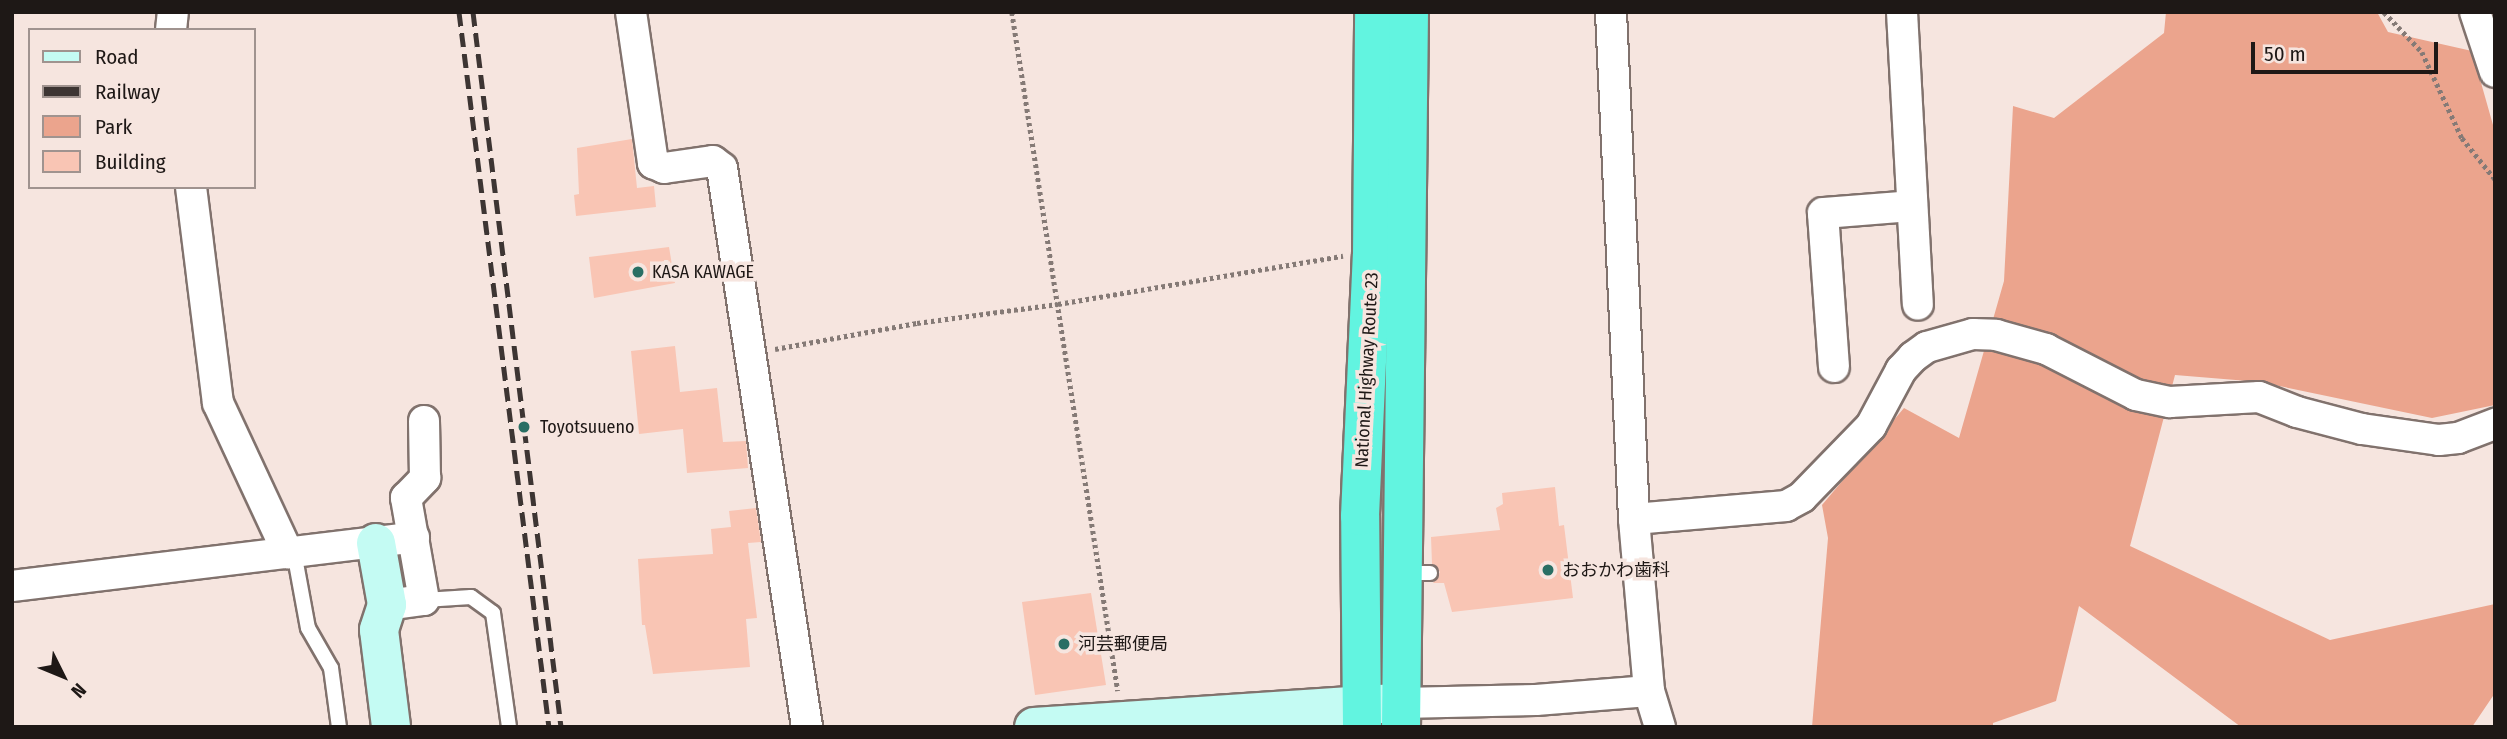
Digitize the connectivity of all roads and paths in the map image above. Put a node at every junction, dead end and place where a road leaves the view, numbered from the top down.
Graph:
1 (631, 12) edge
2 (1012, 12) edge
3 (1374, 12) edge
4 (1409, 12) edge
5 (1611, 12) edge
6 (1902, 12) edge
7 (2384, 12) edge
8 (2475, 12) edge
9 (2495, 72) edge
10 (2495, 179) edge
11 (191, 189) edge
12 (1912, 206) junction
13 (1372, 252) junction
14 (1058, 304) junction
15 (1918, 305) dead end
16 (750, 353) junction
17 (1834, 368) dead end
18 (424, 421) dead end
19 (2495, 424) edge
20 (1634, 519) junction
21 (414, 537) junction
22 (376, 543) junction
23 (291, 553) junction
24 (12, 586) edge
25 (424, 600) junction
26 (387, 605) junction
27 (1649, 691) junction
28 (1362, 715) edge
29 (1401, 715) edge
30 (1129, 721) junction
31 (340, 727) edge
32 (391, 727) edge
33 (509, 727) edge
34 (807, 727) edge
35 (1034, 727) edge
36 (1660, 727) edge

1 - 16 street
2 - 14 path
3 - 13 highway, National Highway Route 23
4 - 29 highway, National Highway Route 23
5 - 20 street
6 - 12 street
7 - 10 path
8 - 9 street
11 - 23 street
12 - 15 street
12 - 17 street
13 - 14 path
13 - 28 highway, National Highway Route 23
14 - 16 path
14 - 30 path
16 - 34 street
18 - 21 street
19 - 20 street
20 - 27 street
21 - 22 street
21 - 25 street
22 - 23 street
22 - 26 main road
23 - 24 street
23 - 31 lane
25 - 26 street
25 - 33 lane
26 - 32 main road
27 - 29 street
27 - 36 street
28 - 29 main road
28 - 30 main road
30 - 35 main road

